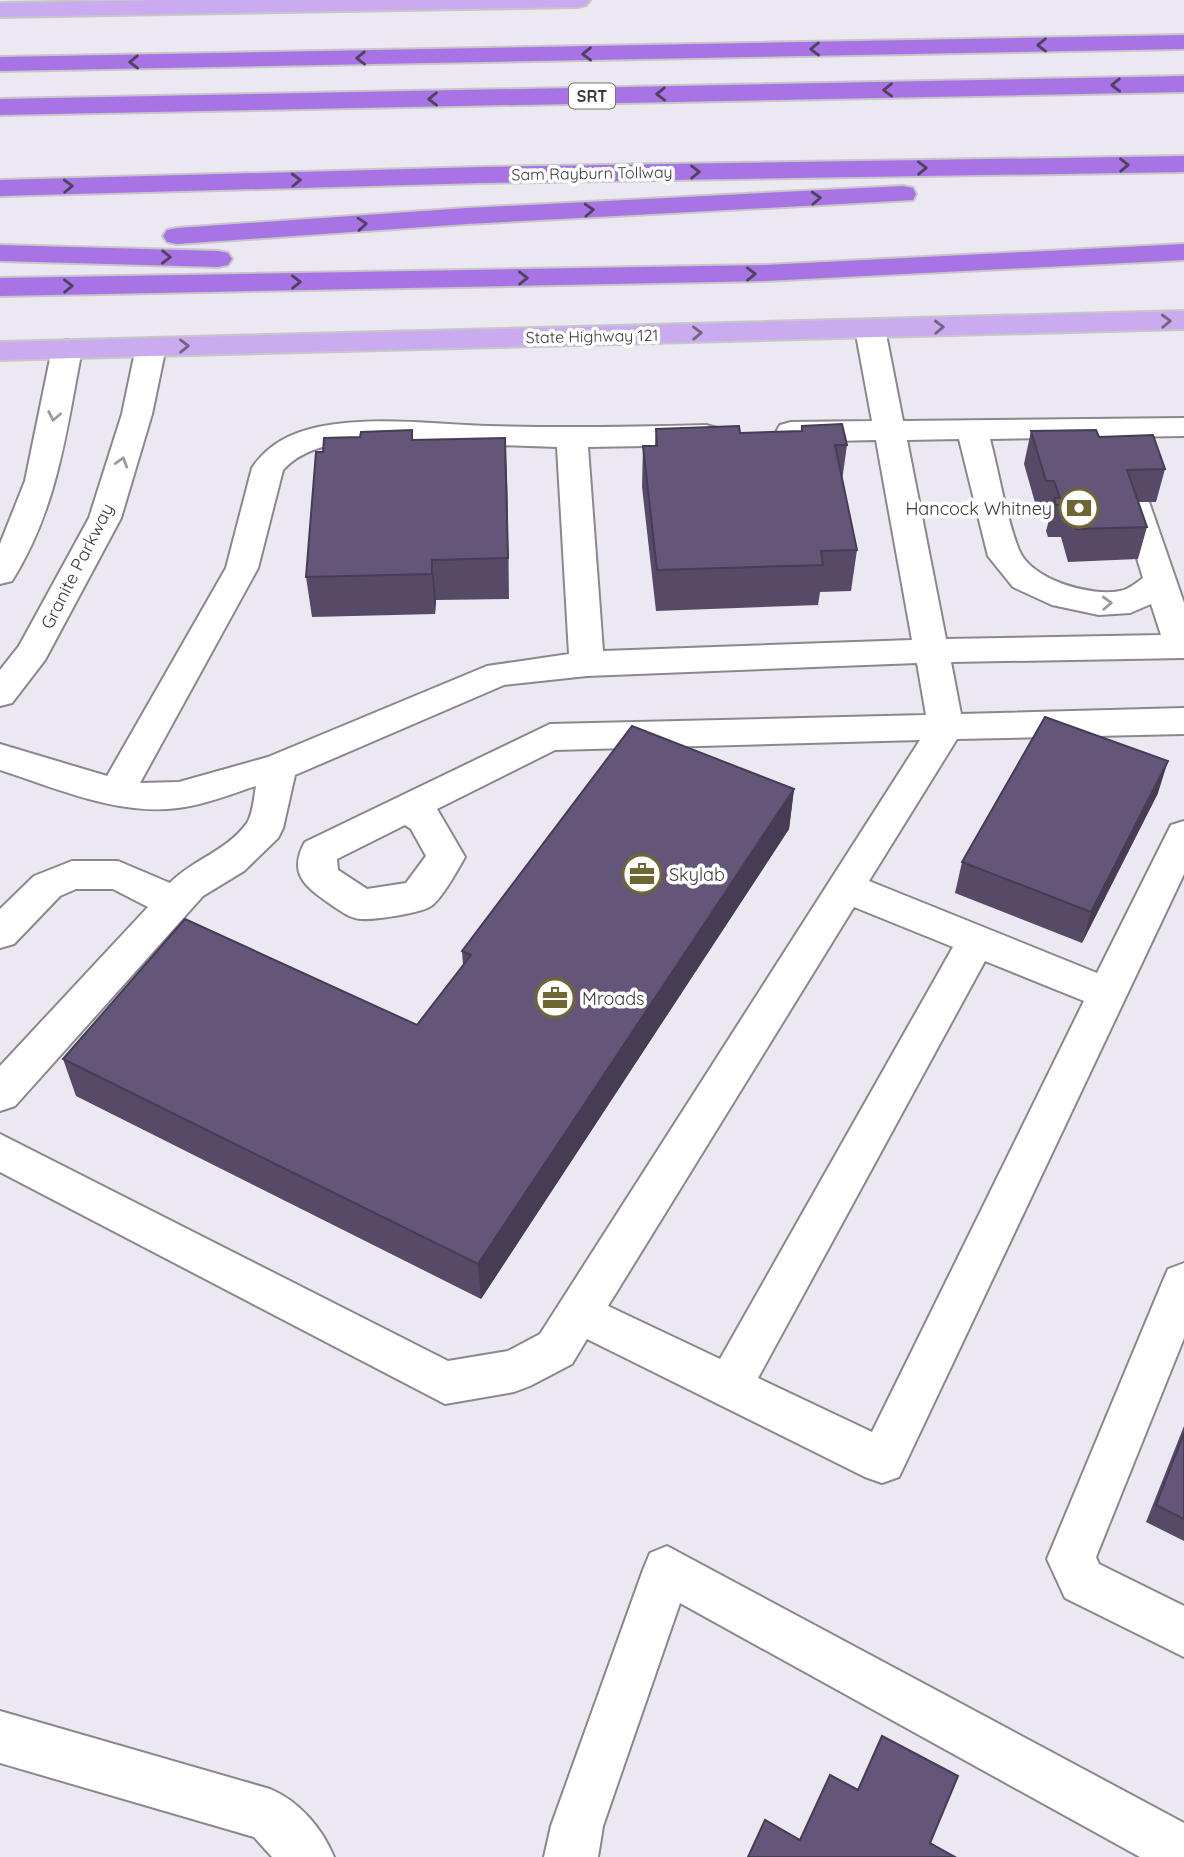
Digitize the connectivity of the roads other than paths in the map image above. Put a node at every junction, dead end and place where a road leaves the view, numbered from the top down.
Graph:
1 (578, 0) edge
2 (251, 3) edge
3 (0, 10) edge
4 (1184, 42) edge
5 (0, 64) edge
6 (1184, 84) edge
7 (0, 107) edge
8 (1184, 164) edge
9 (1063, 166) junction
10 (0, 188) edge
11 (1184, 239) edge
12 (0, 244) edge
13 (1184, 252) edge
14 (0, 253) edge
15 (0, 287) edge
16 (1184, 320) edge
17 (870, 329) junction
18 (152, 346) junction
19 (67, 349) junction
20 (0, 351) edge
21 (1111, 427) junction
22 (1184, 427) edge
23 (972, 429) junction
24 (890, 430) junction
25 (572, 438) junction
26 (1121, 458) edge
27 (1136, 503) edge
28 (11, 535) edge
29 (0, 573) edge
30 (1161, 582) junction
31 (1048, 590) junction
32 (1183, 646) edge
33 (1063, 648) junction
34 (932, 651) junction
35 (587, 664) junction
36 (0, 694) edge
37 (1184, 721) edge
38 (946, 728) junction
39 (0, 757) edge
40 (279, 767) junction
41 (117, 792) junction
42 (406, 809) junction
43 (265, 828) junction
44 (1184, 835) edge
45 (318, 852) junction
46 (847, 888) junction
47 (175, 903) junction
48 (0, 933) edge
49 (976, 941) junction
50 (1107, 993) junction
51 (0, 1094) edge
52 (0, 1152) edge
53 (1184, 1283) edge
54 (578, 1313) junction
55 (1175, 1330) edge
56 (729, 1387) junction
57 (1184, 1632) edge
58 (0, 1737) edge
59 (1184, 1852) edge
60 (307, 1857) edge
61 (571, 1857) edge

1 - 2 main road
2 - 3 main road
4 -> 5 highway
6 -> 7 highway, SRT
9 -> 8 highway, Sam Rayburn Tollway
10 -> 9 highway, Sam Rayburn Tollway
12 -> 9 highway
14 -> 11 highway
15 -> 13 highway
17 -> 16 main road, State Highway 121
18 -> 17 main road, State Highway 121
17 - 24 street
18 - 19 main road, State Highway 121
36 -> 18 street, Granite Parkway
19 - 20 main road, State Highway 121
19 -> 28 street
21 - 22 street
21 - 23 street
21 - 26 street
23 - 24 street
23 - 31 street
24 - 25 street
24 - 34 street
25 - 35 street
25 - 41 street
27 - 30 street
28 - 29 street
31 -> 30 street
30 - 32 street
31 - 33 street
32 - 33 street
33 - 34 street
34 - 35 street
34 - 38 street
35 - 40 street
37 - 38 street
38 - 42 street
38 - 46 street
39 - 41 street
40 - 41 street
40 - 43 street
42 - 45 street
42 - 45 street
43 - 45 street
43 - 47 street
44 - 50 street
46 - 49 street
46 - 54 street
47 - 48 street
47 - 51 street
49 - 50 street
49 - 56 street
50 - 56 street
52 - 54 street
53 - 55 street
54 - 56 street
55 - 57 street
58 - 60 street
59 - 61 street

